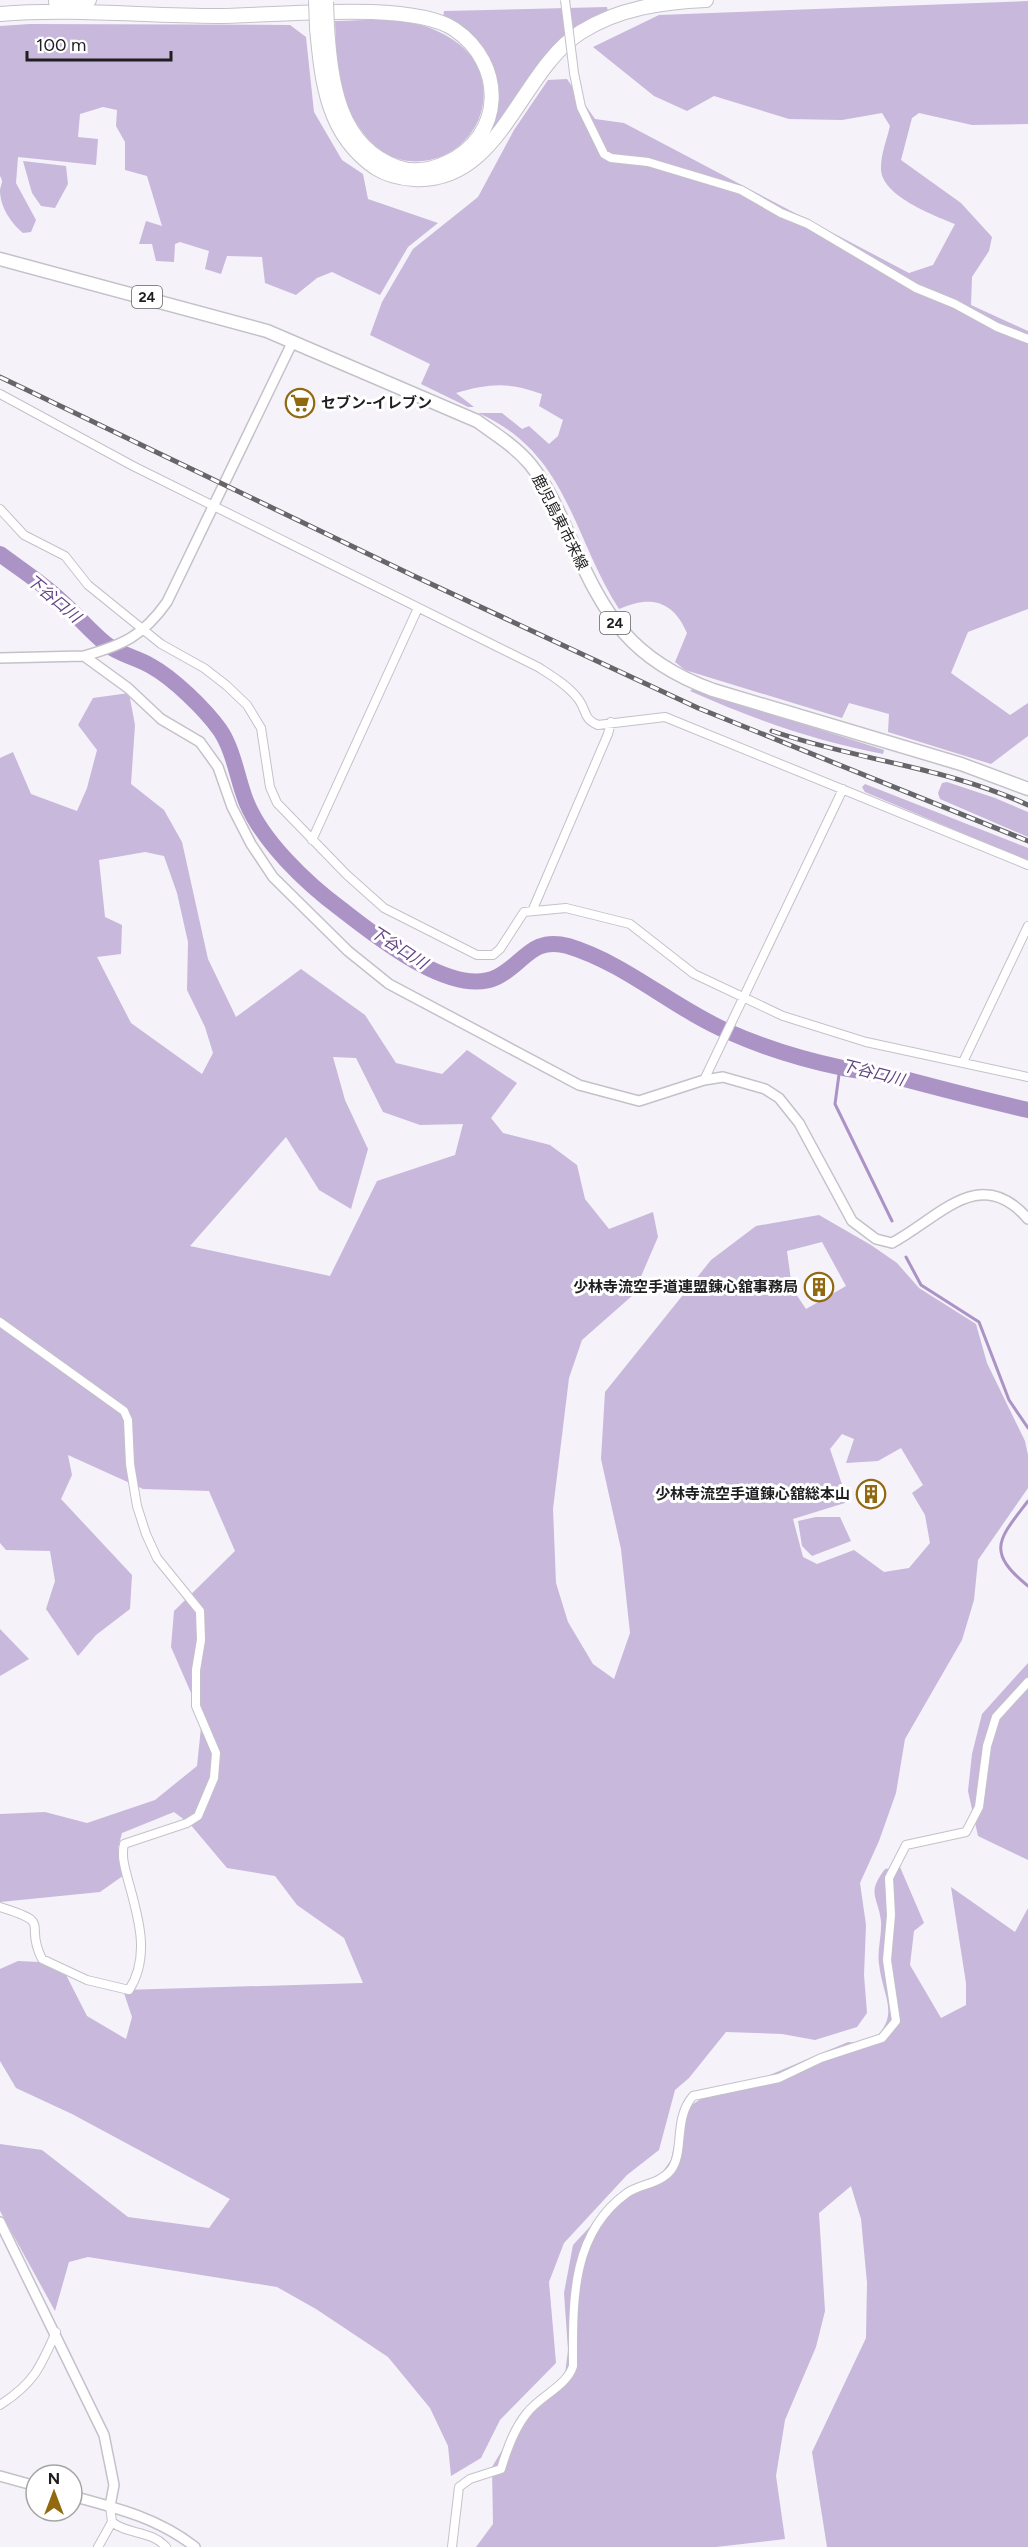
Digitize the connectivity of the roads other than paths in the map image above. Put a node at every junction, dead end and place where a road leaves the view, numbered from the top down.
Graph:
1 (89, 0) edge
2 (316, 0) edge
3 (326, 0) edge
4 (565, 0) edge
5 (706, 0) edge
6 (0, 6) edge
7 (0, 14) edge
8 (322, 28) junction
9 (0, 259) edge
10 (1028, 339) edge
11 (293, 341) junction
12 (0, 394) edge
13 (214, 506) junction
14 (0, 509) edge
15 (418, 608) junction
16 (145, 629) junction
17 (84, 656) junction
18 (0, 658) edge
19 (611, 722) junction
20 (843, 789) junction
21 (1028, 789) edge
22 (312, 840) junction
23 (1028, 866) edge
24 (533, 909) junction
25 (1028, 926) edge
26 (742, 998) junction
27 (963, 1062) junction
28 (1028, 1077) edge
29 (704, 1080) junction
30 (1028, 1219) edge
31 (0, 1322) edge
32 (1028, 1683) edge
33 (0, 1906) edge
34 (0, 2222) edge
35 (56, 2332) junction
36 (0, 2405) edge
37 (0, 2476) edge
38 (24, 2483) edge
39 (84, 2499) edge
40 (110, 2506) junction
41 (112, 2522) junction
42 (98, 2547) edge
43 (166, 2547) edge
44 (195, 2547) edge
45 (452, 2547) edge

1 - 6 highway
2 - 8 highway, bridge
3 - 8 highway, bridge
4 - 10 street, bridge
5 - 8 highway
7 - 8 highway
9 - 11 main road, 鹿児島東市来線 / 24
11 - 13 street
11 - 21 main road, 鹿児島東市来線 / 24
12 - 13 street
13 - 15 street
13 - 16 street
14 - 16 street
15 - 19 street
15 - 22 street
16 - 17 street
16 - 22 street
17 - 18 street
17 - 29 street
19 - 20 street
19 - 24 street
20 - 23 street
20 - 26 street
22 - 24 street
24 - 26 street
25 - 27 street
26 - 27 street
26 - 29 street
27 - 28 street
29 - 30 street
31 - 33 street
32 - 45 street
34 - 35 street
35 - 36 street
35 - 40 street
37 - 38 street
39 - 40 street
40 - 41 street
40 - 44 street
41 - 42 street
41 - 43 street

